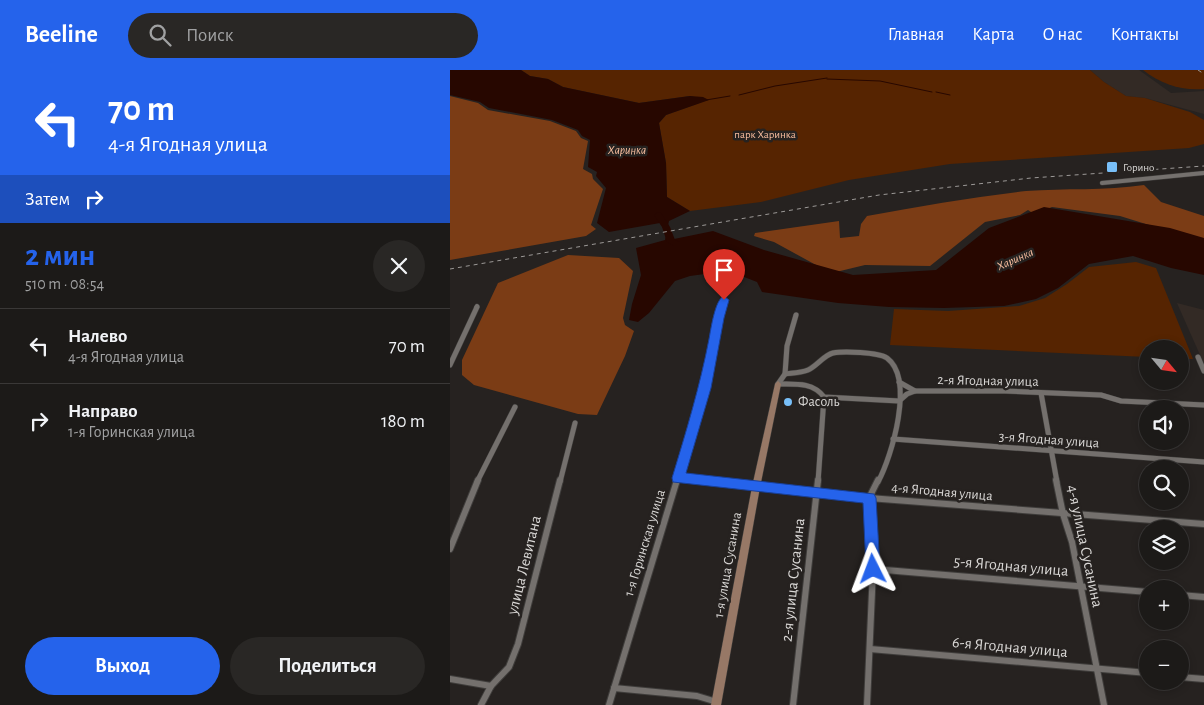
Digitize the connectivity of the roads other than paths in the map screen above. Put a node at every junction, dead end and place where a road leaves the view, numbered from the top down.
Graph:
1 (1204, 173) edge
2 (1102, 183) dead end
3 (724, 300) dead end
4 (477, 306) dead end
5 (796, 315) dead end
6 (1198, 357) dead end
7 (450, 365) edge
8 (1204, 371) edge
9 (785, 374) junction
10 (900, 382) junction
11 (778, 384) junction
12 (916, 391) junction
13 (1040, 393) junction
14 (824, 397) junction
15 (899, 401) junction
16 (1204, 405) edge
17 (515, 407) dead end
18 (575, 423) dead end
19 (893, 439) junction
20 (1051, 452) junction
21 (1204, 462) edge
22 (678, 478) junction
23 (756, 487) junction
24 (817, 492) junction
25 (870, 498) junction
26 (1063, 514) junction
27 (1204, 524) edge
28 (450, 549) edge
29 (873, 569) junction
30 (1079, 586) junction
31 (1139, 591) edge
32 (1189, 596) edge
33 (1204, 597) edge
34 (870, 649) junction
35 (1096, 668) junction
36 (1139, 672) edge
37 (1189, 677) edge
38 (1204, 678) edge
39 (450, 679) edge
40 (491, 686) junction
41 (614, 688) junction
42 (717, 703) edge
43 (481, 705) edge
44 (609, 705) edge
45 (792, 705) edge
46 (867, 705) edge
47 (1104, 705) edge

1 - 2 street
3 - 22 street, 1-я Горинская улица
4 - 7 street
5 - 9 street
6 - 8 street
9 - 10 street
9 - 11 street, 1-я улица Сусанина
10 - 12 street
10 - 15 street
11 - 14 street
11 - 23 street, 1-я улица Сусанина
12 - 13 street, 2-я Ягодная улица
12 - 15 street, 2-я Ягодная улица
13 - 16 street, 2-я Ягодная улица
13 - 20 street, 4-я улица Сусанина
14 - 15 street
14 - 24 street, 2-я улица Сусанина
15 - 19 street
17 - 28 street
18 - 40 street, улица Левитана
19 - 20 street, 3-я Ягодная улица
19 - 25 street
20 - 21 street, 3-я Ягодная улица
20 - 26 street, 4-я улица Сусанина
22 - 23 street, 4-я Ягодная улица
22 - 41 street, 1-я Горинская улица
23 - 24 street, 4-я Ягодная улица
23 - 42 street, 1-я улица Сусанина
24 - 25 street, 4-я Ягодная улица
24 - 45 street, 2-я улица Сусанина
25 - 26 street, 4-я Ягодная улица
25 - 29 street
26 - 27 street, 4-я Ягодная улица
26 - 30 street, 4-я улица Сусанина
29 - 30 street, 5-я Ягодная улица
29 - 34 street
30 - 31 street, 5-я Ягодная улица
30 - 35 street, 4-я улица Сусанина
32 - 33 street
34 - 35 street, 6-я Ягодная улица
34 - 46 street
35 - 36 street, 6-я Ягодная улица
35 - 47 street, 4-я улица Сусанина
37 - 38 street
39 - 40 street
40 - 43 street, улица Левитана
41 - 42 street
41 - 44 street, 1-я Горинская улица

